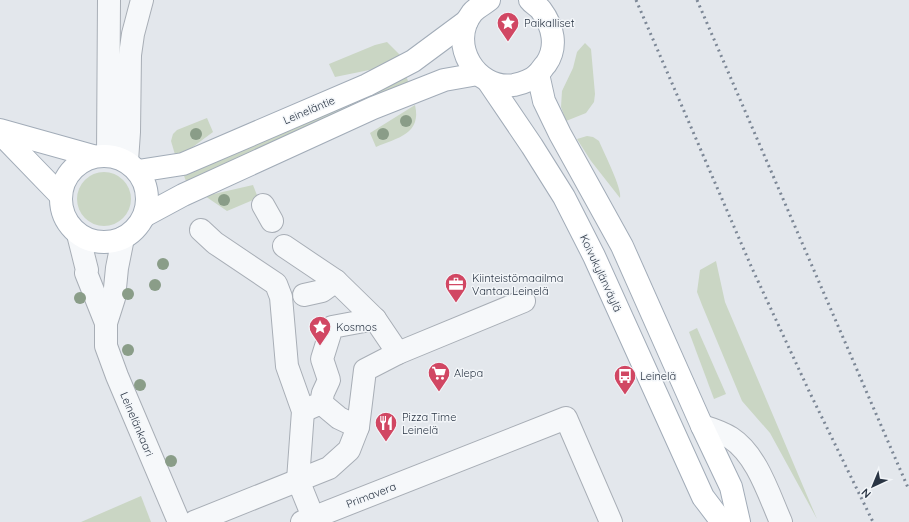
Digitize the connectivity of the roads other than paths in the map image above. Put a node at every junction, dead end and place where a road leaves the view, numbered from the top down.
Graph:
1 (109, 0) edge
2 (142, 0) edge
3 (529, 1) edge
4 (475, 8) edge
5 (538, 74) junction
6 (483, 78) junction
7 (0, 131) edge
8 (116, 161) junction
9 (60, 195) junction
10 (144, 216) junction
11 (201, 230) dead end
12 (78, 234) junction
13 (123, 238) junction
14 (284, 246) dead end
15 (336, 281) junction
16 (293, 296) junction
17 (524, 302) dead end
18 (375, 319) junction
19 (106, 323) junction
20 (398, 354) junction
21 (312, 407) junction
22 (702, 426) junction
23 (358, 427) junction
24 (298, 480) junction
25 (307, 520) edge
26 (179, 522) edge
27 (194, 522) edge
28 (611, 522) edge
29 (722, 522) edge
30 (739, 522) edge
31 (781, 522) edge

1 - 8 street
2 - 8 street
3 - 5 main road
4 - 6 main road, Koivukylänväylä
4 - 8 main road, Leineläntie
5 - 6 main road
5 - 22 main road
6 - 10 main road
6 - 29 main road, Koivukylänväylä
7 - 8 main road, Leineläntie
7 - 9 main road, Leineläntie
8 - 9 main road
8 - 10 main road
9 - 12 main road
10 - 13 main road
11 - 16 street
12 - 13 main road
12 - 19 street, Leinelänkaari
13 - 19 street, Leinelänkaari
14 - 15 street
15 - 16 street
15 - 18 street
16 - 21 street
17 - 20 street
18 - 20 street
18 - 21 street
19 - 26 street, Leinelänkaari
20 - 23 street
21 - 23 street
21 - 24 street
22 - 30 main road
22 - 31 street
23 - 24 street
24 - 25 street
24 - 27 street
25 - 28 street, Primavera

